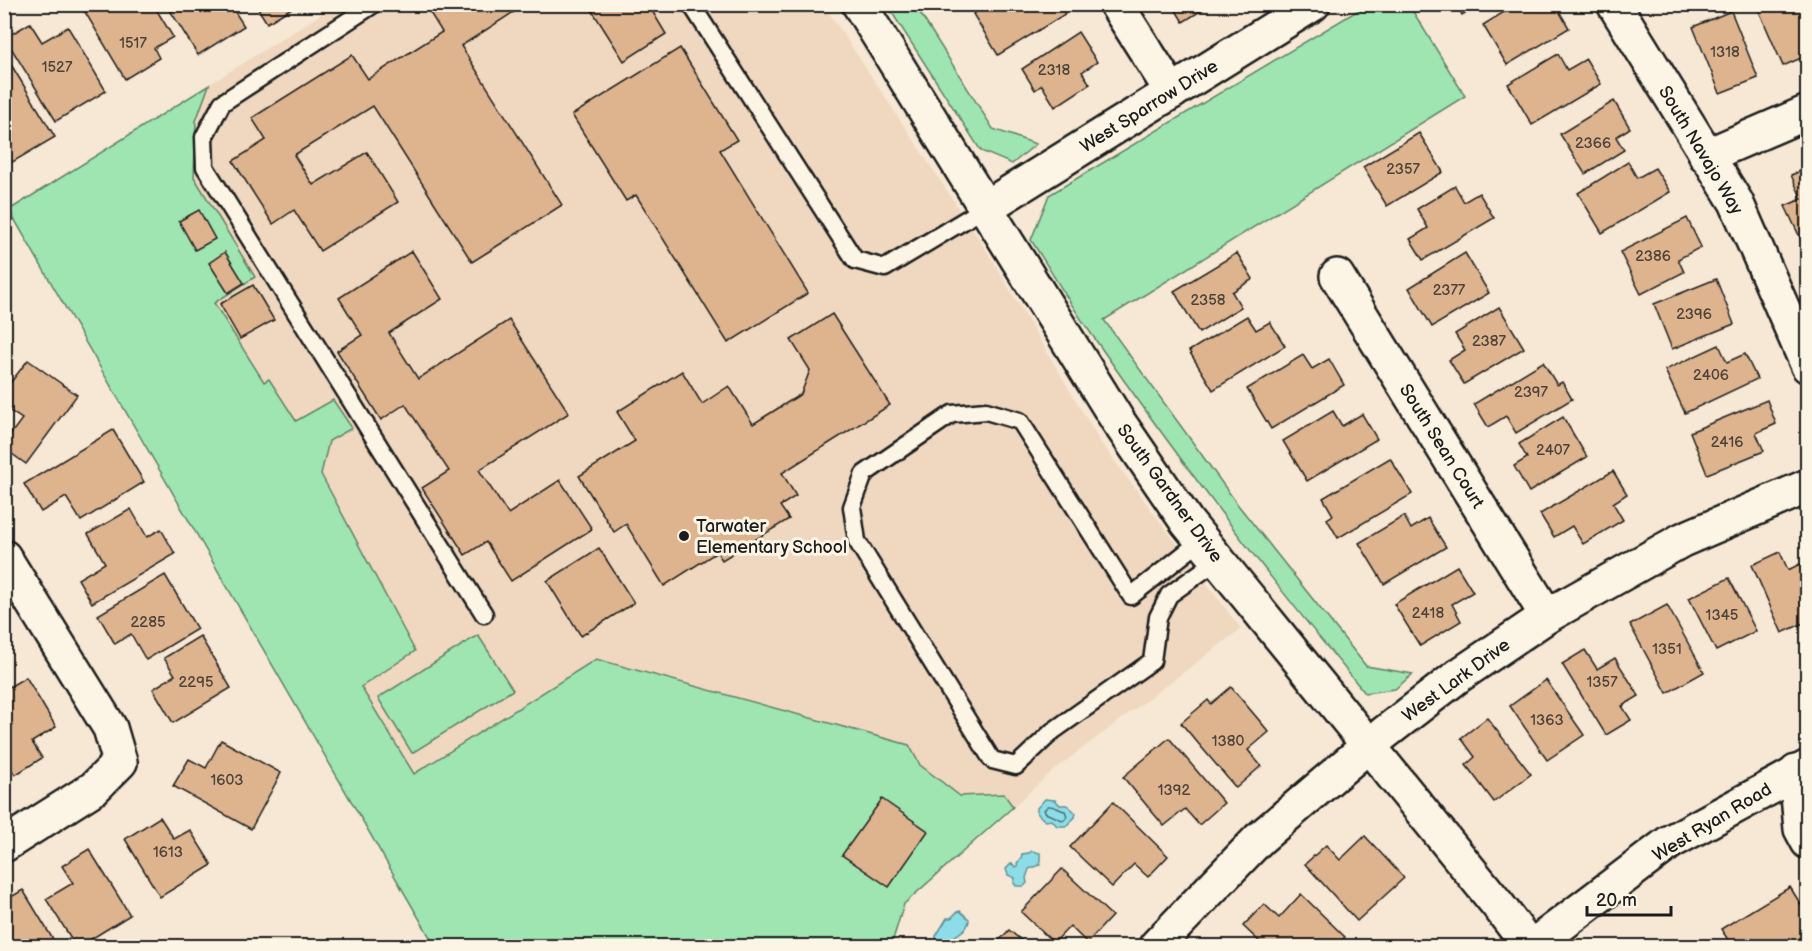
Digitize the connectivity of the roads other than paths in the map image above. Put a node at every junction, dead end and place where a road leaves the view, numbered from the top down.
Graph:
1 (374, 4) edge
2 (691, 4) edge
3 (859, 4) edge
4 (1116, 4) edge
5 (1313, 4) edge
6 (1614, 4) edge
7 (1172, 92) junction
8 (1808, 112) edge
9 (1707, 156) junction
10 (985, 208) junction
11 (1337, 276) dead end
12 (1808, 366) edge
13 (1808, 486) edge
14 (1210, 550) junction
15 (4, 557) edge
16 (484, 614) dead end
17 (1547, 616) junction
18 (1369, 745) junction
19 (1804, 774) edge
20 (1808, 842) edge
21 (4, 845) edge
22 (1156, 946) edge
23 (1531, 946) edge

1 - 16 lane
2 - 10 lane
3 - 10 street, South Gardner Drive
4 - 7 street
5 - 7 street, West Sparrow Drive
6 - 9 street, South Navajo Way
7 - 10 street, West Sparrow Drive
8 - 9 street
9 - 12 street, South Navajo Way
10 - 14 street, South Gardner Drive
11 - 17 street, South Sean Court
13 - 17 street, West Lark Drive
14 - 14 lane
14 - 18 street, South Gardner Drive
15 - 21 street
17 - 18 street, West Lark Drive
18 - 22 street, West Lark Drive
18 - 23 street, South Gardner Drive
19 - 20 street
19 - 23 street, West Ryan Road

